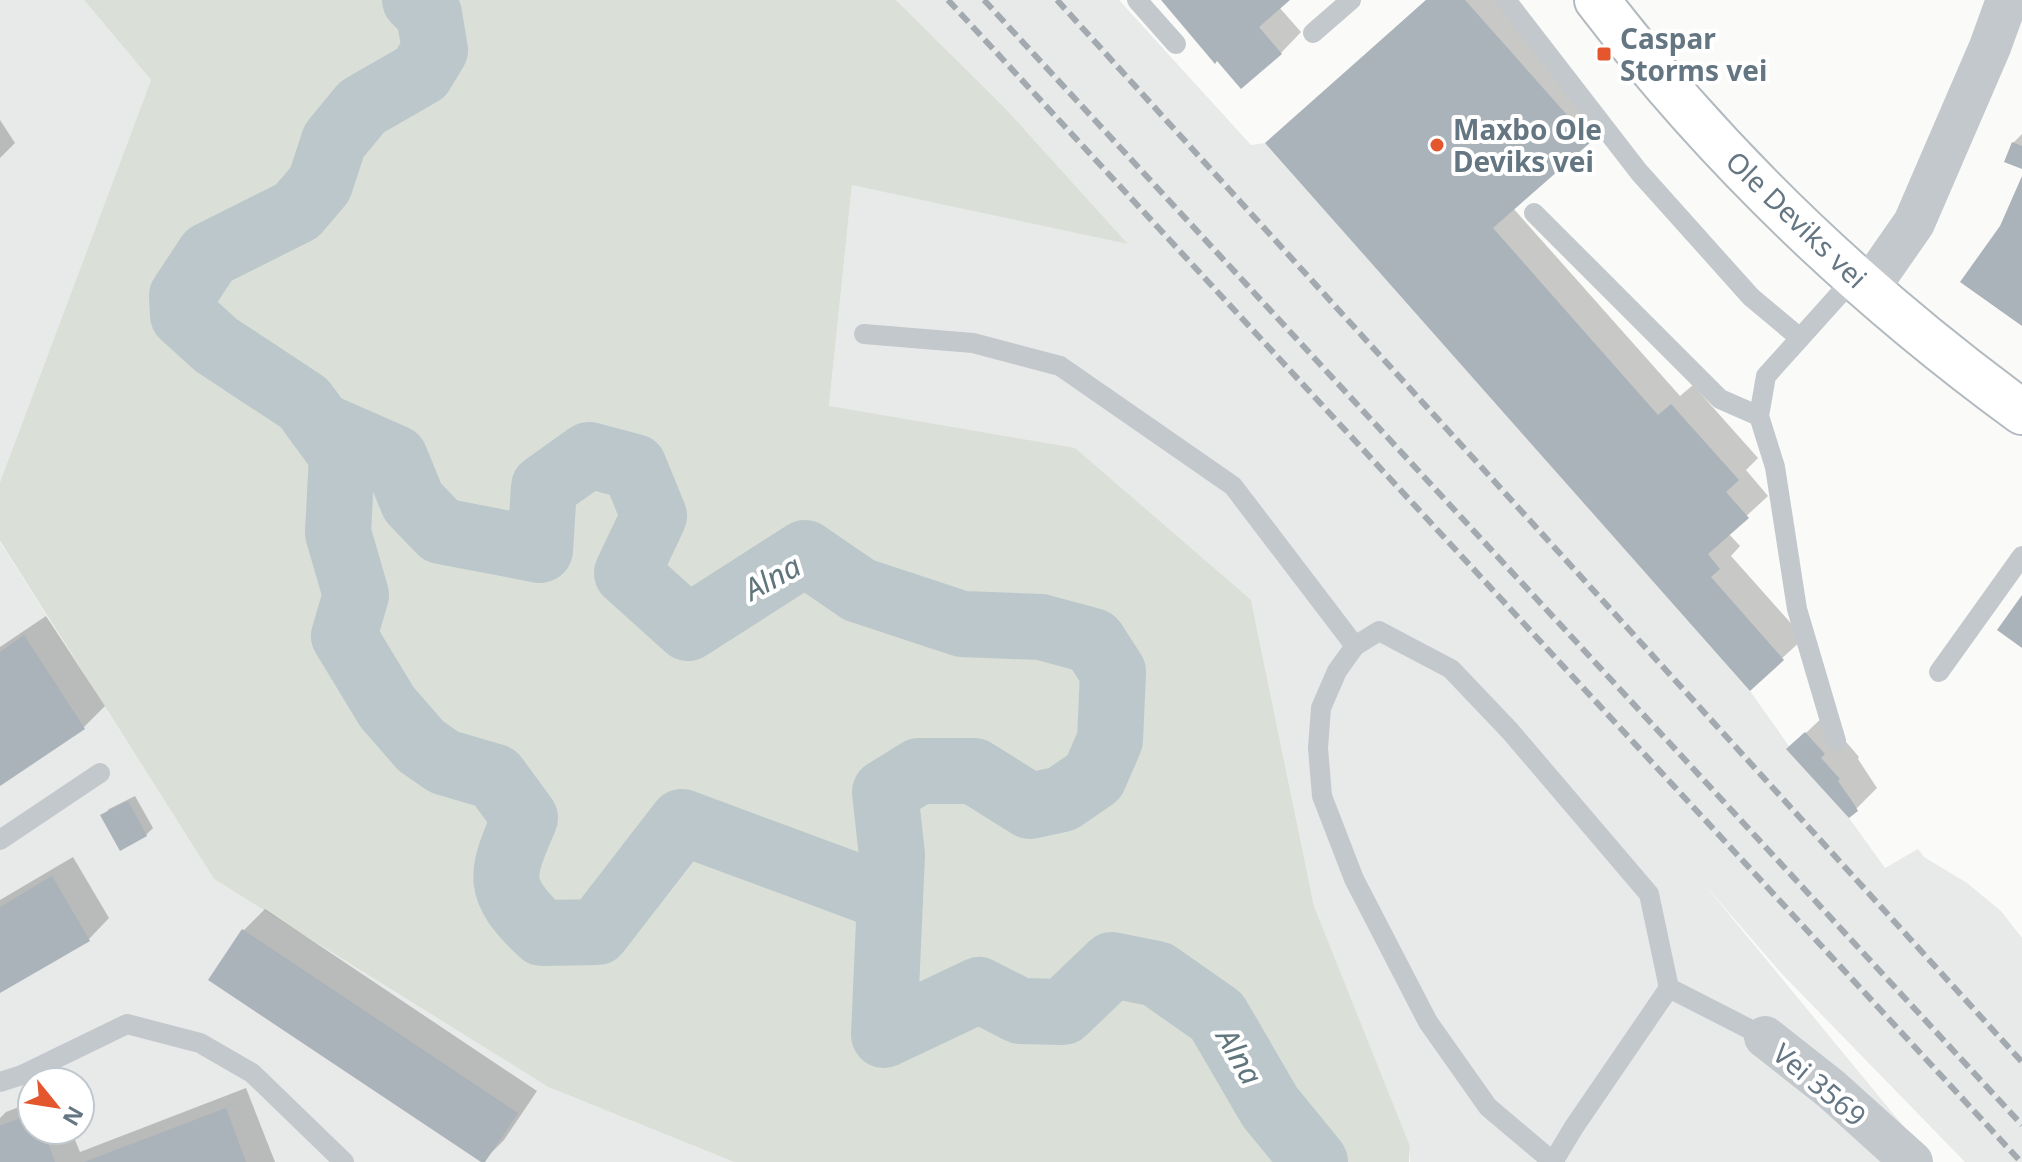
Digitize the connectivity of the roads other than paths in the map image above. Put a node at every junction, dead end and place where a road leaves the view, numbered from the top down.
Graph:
1 (1137, 0) edge
2 (1351, 0) edge
3 (1506, 0) edge
4 (1597, 0) edge
5 (2007, 0) edge
6 (1313, 33) dead end
7 (1176, 44) dead end
8 (1534, 213) dead end
9 (1861, 283) junction
10 (864, 334) dead end
11 (1800, 338) junction
12 (2022, 412) edge
13 (1759, 416) junction
14 (2022, 556) edge
15 (1355, 646) junction
16 (1939, 672) dead end
17 (1836, 741) dead end
18 (100, 773) dead end
19 (0, 840) edge
20 (1669, 988) junction
21 (1765, 1037) joint
22 (0, 1082) edge
23 (344, 1162) edge
24 (1553, 1162) edge
25 (1912, 1162) edge

1 - 7 lane
2 - 6 lane
3 - 11 lane
4 - 9 street, Ole Deviks vei
5 - 9 street
8 - 13 lane
9 - 11 lane
9 - 12 street, Ole Deviks vei
10 - 15 lane
11 - 13 lane
13 - 17 lane
14 - 16 lane
15 - 20 lane
15 - 24 lane
18 - 19 lane
20 - 21 lane
20 - 24 lane
21 - 25 street, Vei 3569
22 - 23 lane

